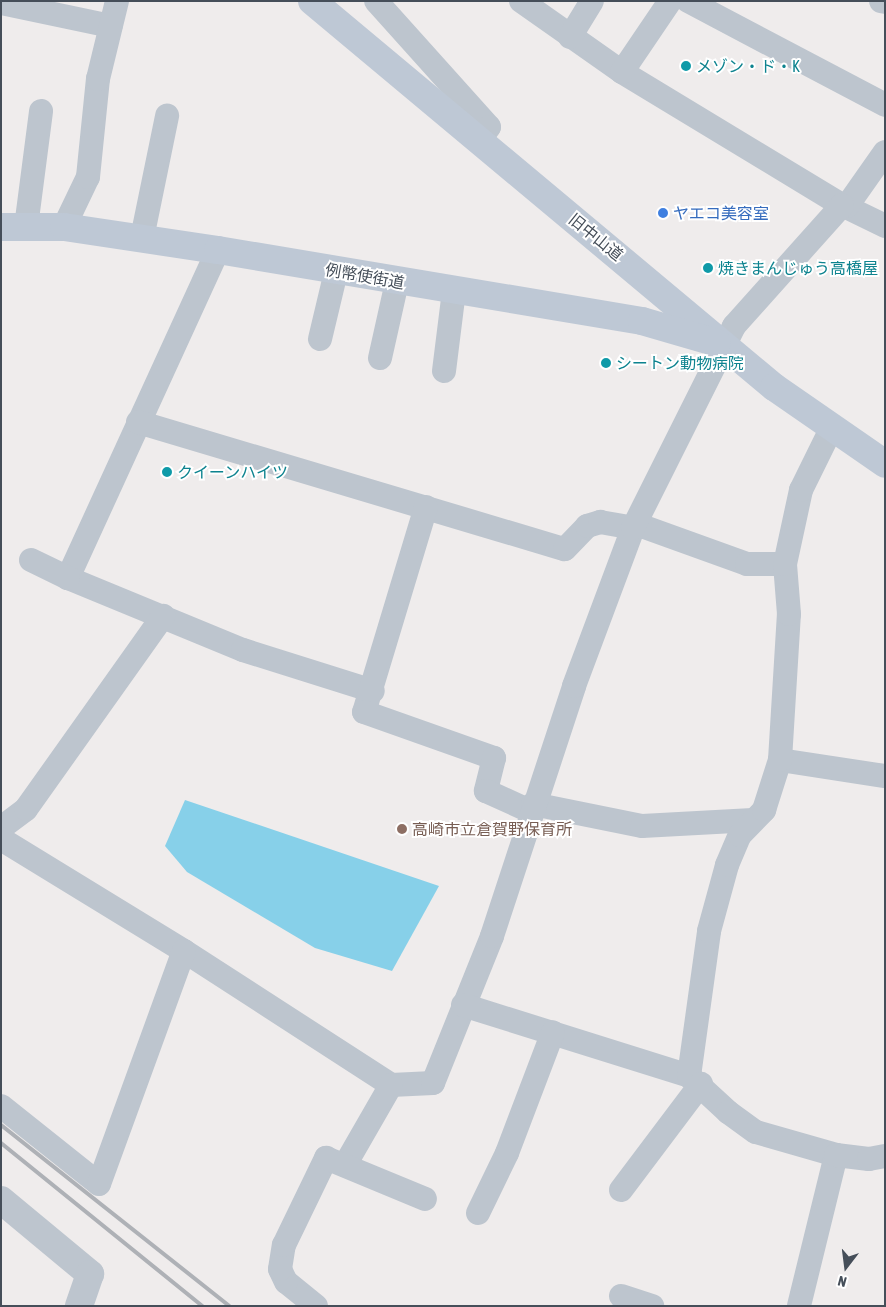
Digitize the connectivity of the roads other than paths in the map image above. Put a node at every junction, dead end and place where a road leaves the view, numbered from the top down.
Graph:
1 (117, 1) edge
2 (312, 1) edge
3 (376, 1) edge
4 (521, 1) edge
5 (592, 1) edge
6 (670, 1) edge
7 (688, 1) edge
8 (1, 3) edge
9 (111, 26) junction
10 (570, 37) junction
11 (622, 72) junction
12 (885, 106) edge
13 (41, 111) dead end
14 (167, 116) dead end
15 (479, 141) junction
16 (885, 152) edge
17 (844, 205) junction
18 (885, 226) edge
19 (14, 227) edge
20 (64, 227) junction
21 (142, 238) junction
22 (218, 250) junction
23 (336, 272) junction
24 (397, 282) junction
25 (654, 283) junction
26 (454, 291) junction
27 (642, 321) junction
28 (320, 339) dead end
29 (726, 345) junction
30 (380, 358) dead end
31 (444, 371) dead end
32 (138, 422) junction
33 (831, 429) junction
34 (885, 464) edge
35 (426, 507) junction
36 (634, 526) junction
37 (31, 560) dead end
38 (785, 564) junction
39 (68, 578) junction
40 (163, 616) junction
41 (373, 691) junction
42 (780, 760) junction
43 (885, 776) edge
44 (533, 808) junction
45 (752, 820) junction
46 (1, 828) edge
47 (1, 839) edge
48 (184, 951) junction
49 (463, 1005) junction
50 (553, 1032) junction
51 (695, 1080) junction
52 (391, 1085) junction
53 (1, 1106) edge
54 (836, 1155) junction
55 (885, 1156) edge
56 (345, 1165) junction
57 (622, 1190) dead end
58 (425, 1199) dead end
59 (1, 1200) edge
60 (478, 1214) dead end
61 (621, 1296) dead end
62 (79, 1306) edge
63 (316, 1306) edge
64 (652, 1306) edge
65 (799, 1306) edge

1 - 9 street
2 - 15 main road, 旧中山道
3 - 15 street
4 - 10 street
5 - 10 street
6 - 11 street
7 - 12 street
8 - 9 street
9 - 20 street
10 - 11 street
11 - 17 street
13 - 19 street
14 - 21 street
15 - 25 main road, 旧中山道
16 - 17 street
17 - 18 street
17 - 29 street
19 - 20 main road, 例幣使街道
20 - 21 main road, 例幣使街道
21 - 22 main road, 例幣使街道
22 - 23 main road, 例幣使街道
22 - 32 street
23 - 24 main road, 例幣使街道
23 - 28 street
24 - 26 main road, 例幣使街道
24 - 30 street
25 - 27 main road
25 - 29 main road, 旧中山道
26 - 27 main road, 例幣使街道
26 - 31 street
27 - 29 main road, 例幣使街道
29 - 33 main road, 旧中山道
29 - 36 street
32 - 35 street
32 - 39 street
33 - 34 main road, 旧中山道
33 - 38 street
35 - 36 street
35 - 41 street
36 - 38 street
36 - 44 street
37 - 39 street
38 - 42 street
39 - 40 street
40 - 41 street
40 - 46 street
41 - 44 street
42 - 43 street
42 - 45 street
44 - 45 street
44 - 49 street
45 - 51 street
47 - 48 street
48 - 52 street
48 - 53 street
49 - 50 street
49 - 52 street
50 - 51 street
50 - 60 street
51 - 54 street
51 - 57 street
52 - 56 street
54 - 55 street
54 - 65 street
56 - 58 street
56 - 63 street
59 - 62 street
61 - 64 street

